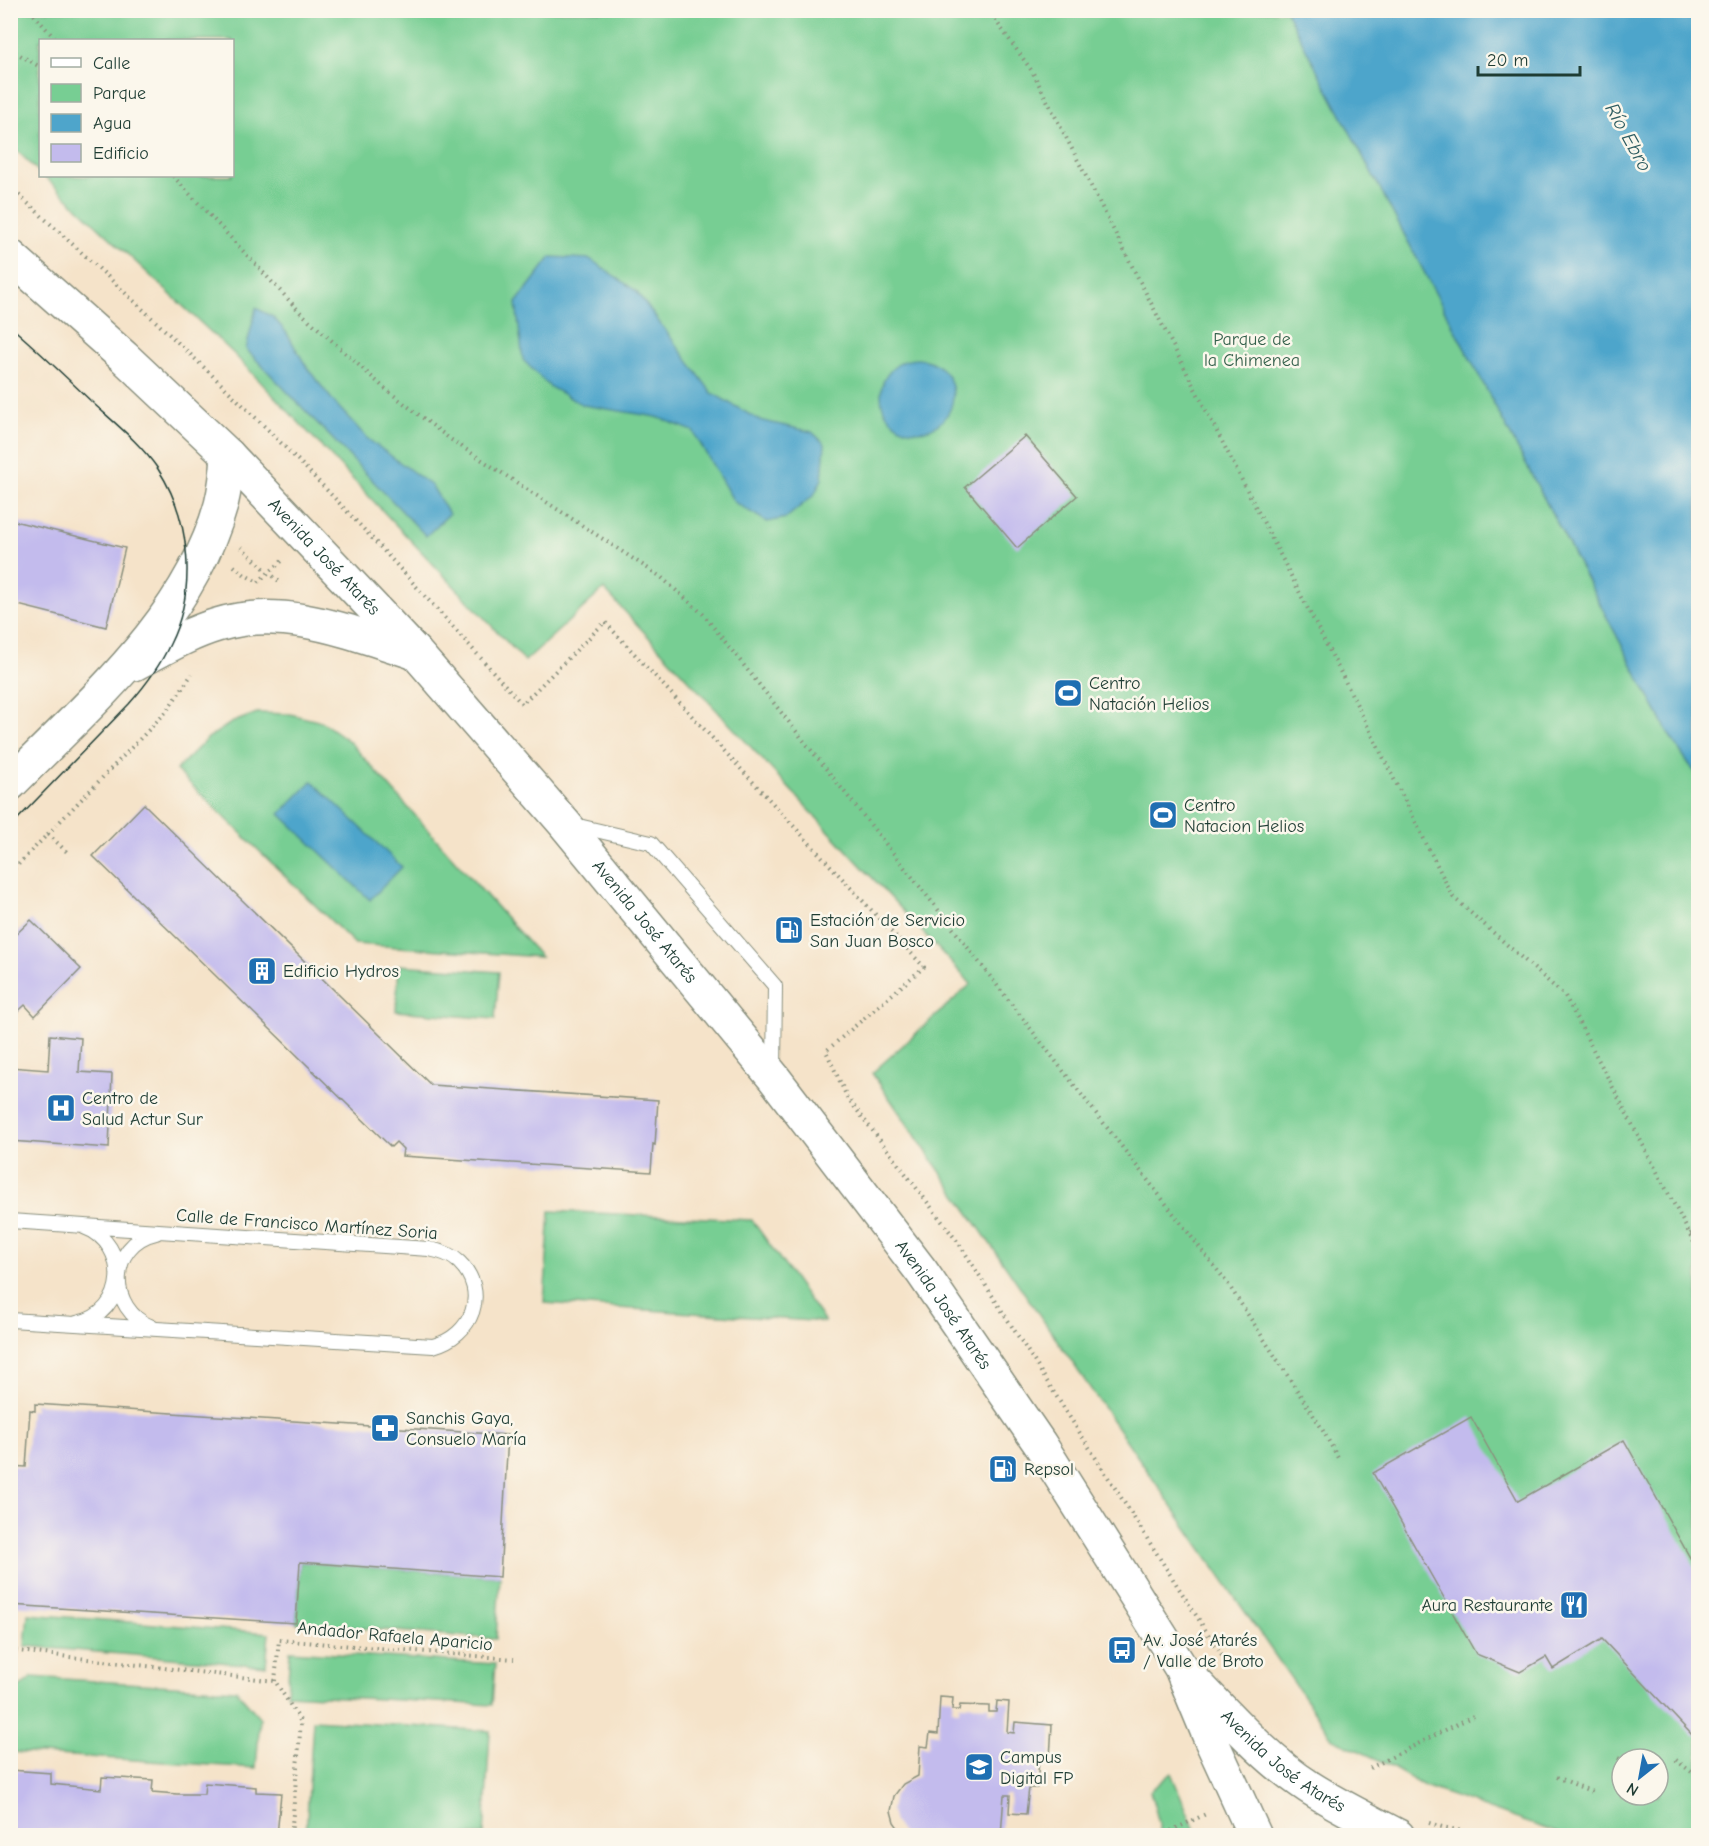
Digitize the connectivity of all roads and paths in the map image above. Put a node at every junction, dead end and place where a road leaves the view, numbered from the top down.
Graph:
1 (30, 10) edge
2 (988, 10) edge
3 (55, 39) edge
4 (10, 49) edge
5 (39, 66) edge
6 (174, 177) edge
7 (10, 256) edge
8 (228, 455) junction
9 (341, 505) dead end
10 (336, 510) dead end
11 (233, 539) dead end
12 (282, 561) dead end
13 (265, 569) dead end
14 (291, 581) dead end
15 (258, 582) dead end
16 (285, 587) dead end
17 (416, 653) junction
18 (122, 671) junction
19 (194, 671) dead end
20 (10, 784) edge
21 (564, 823) junction
22 (48, 834) junction
23 (69, 854) dead end
24 (10, 873) edge
25 (774, 1078) junction
26 (10, 1221) edge
27 (75, 1225) junction
28 (1698, 1229) edge
29 (164, 1231) junction
30 (1690, 1234) junction
31 (1698, 1250) edge
32 (10, 1320) edge
33 (69, 1324) junction
34 (161, 1330) junction
35 (1338, 1458) dead end
36 (10, 1650) edge
37 (514, 1659) dead end
38 (1181, 1668) junction
39 (275, 1681) junction
40 (1473, 1716) dead end
41 (1676, 1760) dead end
42 (1370, 1768) dead end
43 (1557, 1777) dead end
44 (1698, 1777) edge
45 (1595, 1793) dead end
46 (1211, 1811) dead end
47 (291, 1836) edge
48 (1160, 1836) edge
49 (1255, 1836) edge
50 (1398, 1836) edge

1 - 3 path
2 - 30 path
4 - 5 path
6 - 35 path
7 - 8 main road, Avenida José Atarés
8 - 17 main road, Avenida José Atarés
8 - 18 main road
9 - 10 path
11 - 13 path
12 - 15 path, Avenida José Atarés
14 - 16 path
17 - 18 main road
17 - 21 main road, Avenida José Atarés
18 - 20 main road
19 - 22 path
21 - 25 main road, Avenida José Atarés
21 - 25 lane
22 - 23 path
22 - 24 path
25 - 38 main road, Avenida José Atarés
26 - 27 lane, Calle de Francisco Martínez Soria
27 - 29 lane, Calle de Francisco Martínez Soria
27 - 33 lane, Calle de Francisco Martínez Soria
28 - 30 path
29 - 34 lane, Calle de Francisco Martínez Soria
29 - 34 lane, Calle de Francisco Martínez Soria
30 - 31 path
32 - 33 lane, Calle de Francisco Martínez Soria
33 - 34 lane, Calle de Francisco Martínez Soria
36 - 39 path
37 - 39 path, Andador Rafaela Aparicio
38 - 49 main road, Avenida José Atarés
38 - 50 main road, Avenida José Atarés
39 - 47 path
40 - 42 path
41 - 44 path
43 - 45 path
46 - 48 path

